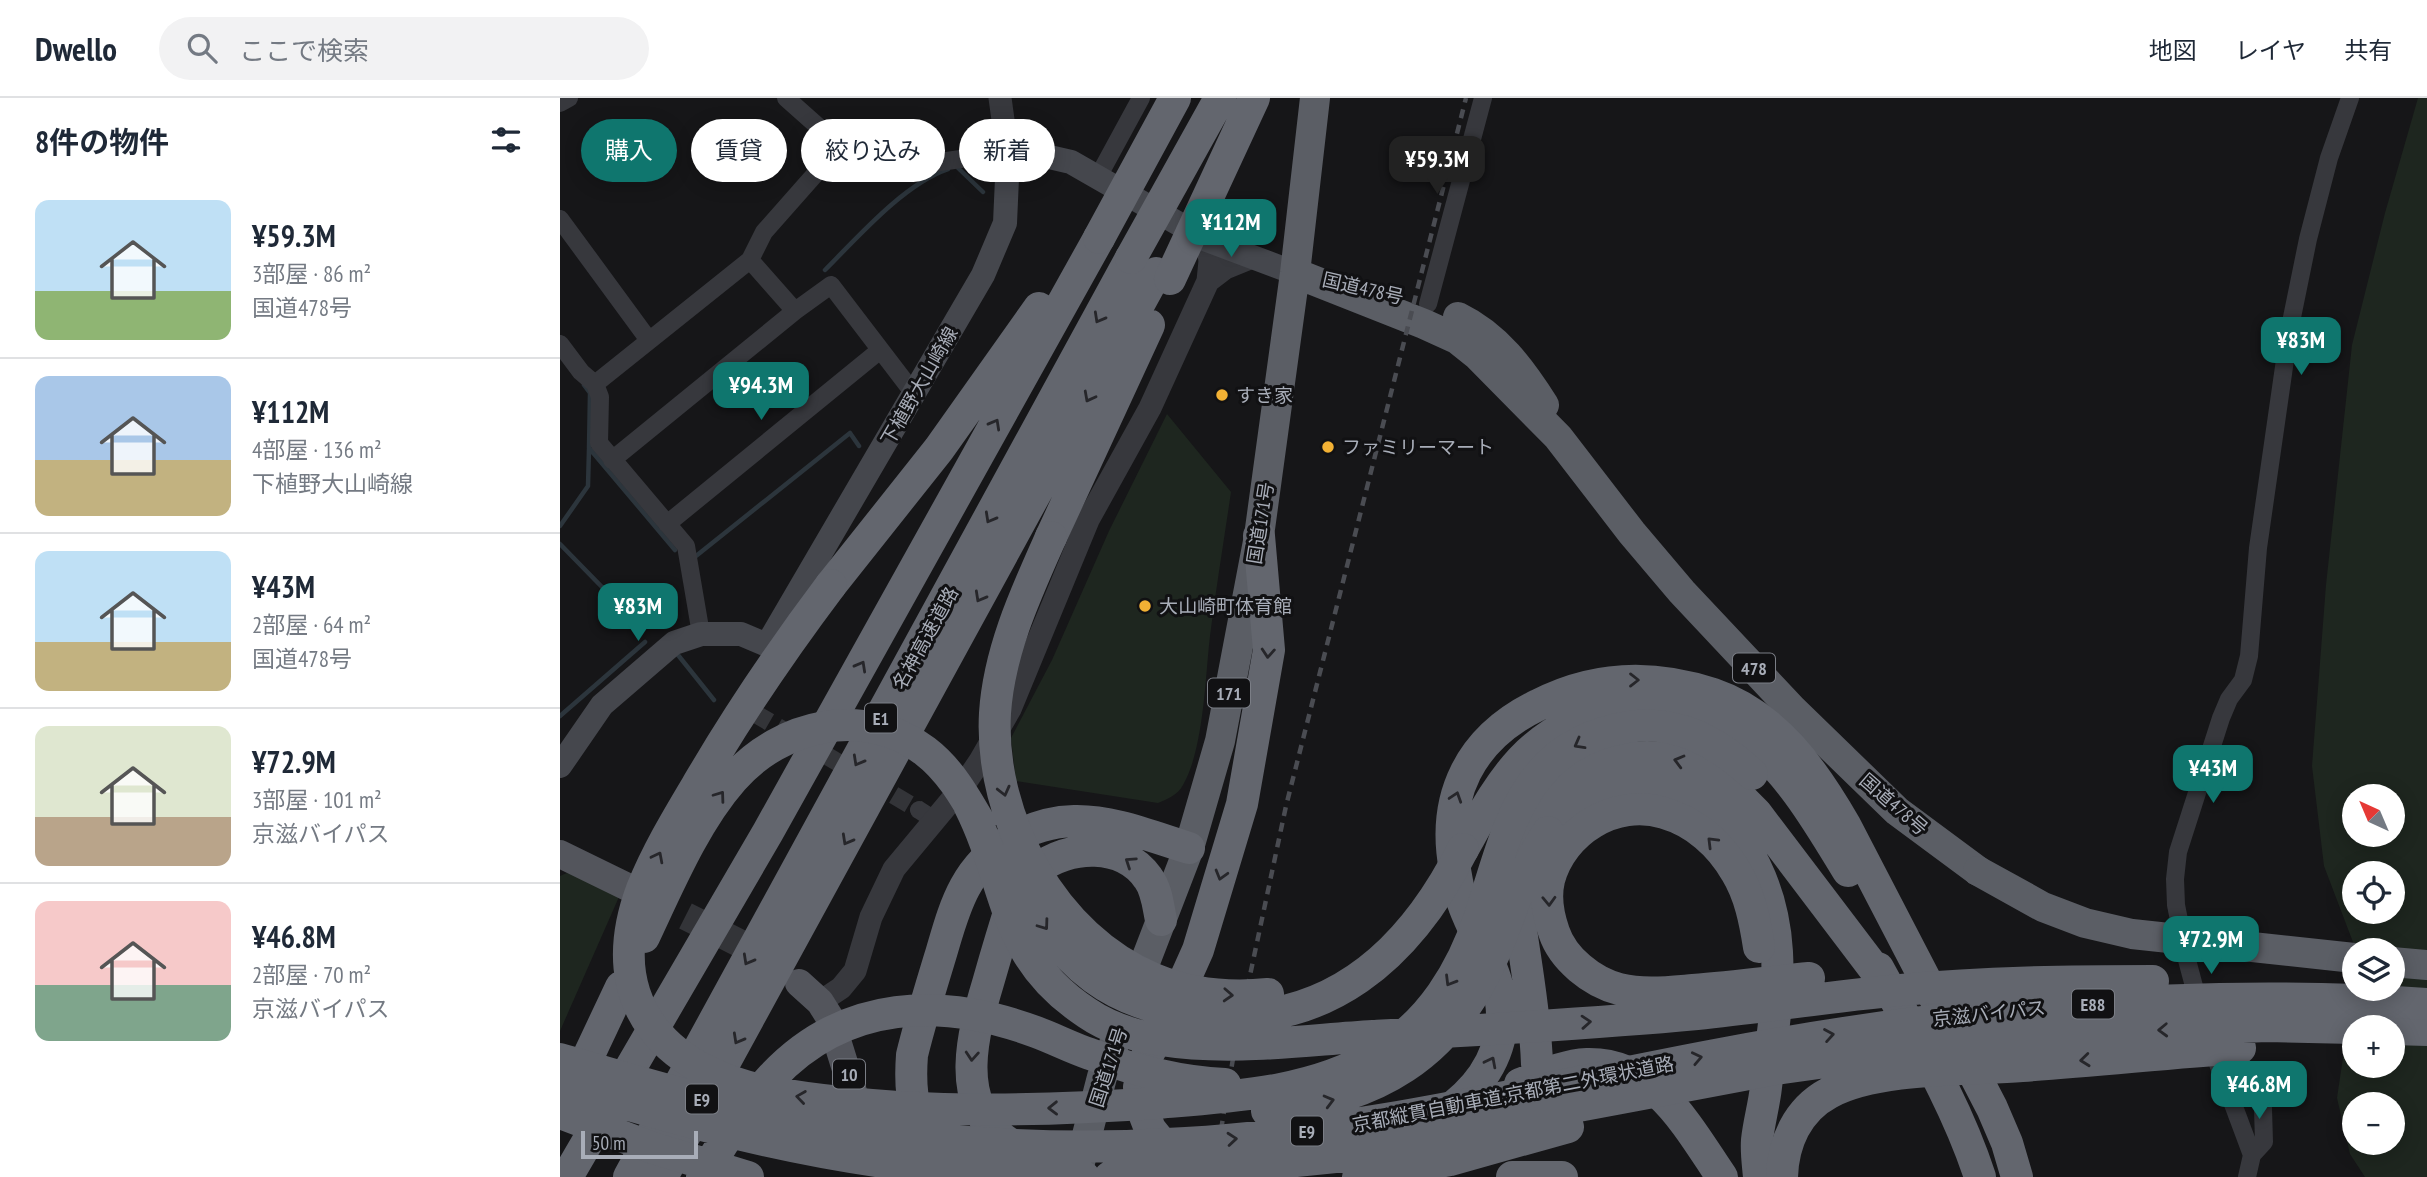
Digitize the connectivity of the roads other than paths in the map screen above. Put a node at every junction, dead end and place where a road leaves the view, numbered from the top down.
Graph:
1 (569, 98) edge
2 (786, 98) edge
3 (1000, 98) edge
4 (1141, 98) edge
5 (1175, 98) edge
6 (1220, 98) edge
7 (1253, 98) edge
8 (1315, 98) edge
9 (1483, 98) edge
10 (2350, 98) edge
11 (560, 103) edge
12 (810, 119) edge
13 (1003, 119) edge
14 (1055, 158) edge
15 (1098, 177) junction
16 (808, 182) edge
17 (1006, 182) edge
18 (560, 219) edge
19 (1099, 238) junction
20 (1207, 240) junction
21 (1252, 257) junction
22 (750, 260) junction
23 (1152, 270) junction
24 (1295, 272) junction
25 (1208, 281) junction
26 (1428, 304) junction
27 (795, 311) junction
28 (648, 339) junction
29 (560, 344) edge
30 (879, 351) junction
31 (595, 384) junction
32 (915, 395) junction
33 (1558, 437) junction
34 (612, 460) junction
35 (667, 524) junction
36 (1259, 536) junction
37 (701, 634) junction
38 (767, 645) junction
39 (732, 702) joint
40 (754, 713) tunnel mouth
41 (560, 766) edge
42 (1762, 769) junction
43 (969, 805) junction
44 (768, 832) junction
45 (1189, 848) junction
46 (1834, 848) junction
47 (1463, 849) junction
48 (560, 855) edge
49 (648, 897) tunnel mouth
50 (1161, 920) junction
51 (2342, 957) edge
52 (1915, 961) junction
53 (2405, 963) edge
54 (2427, 965) edge
55 (2061, 981) junction
56 (799, 983) dead end
57 (1888, 987) junction
58 (2342, 987) edge
59 (2405, 991) edge
60 (2427, 993) edge
61 (820, 1002) junction
62 (2427, 1004) edge
63 (2342, 1028) edge
64 (2405, 1029) edge
65 (2427, 1030) edge
66 (2427, 1040) edge
67 (2405, 1041) edge
68 (2342, 1042) edge
69 (1382, 1052) junction
70 (560, 1059) edge
71 (1765, 1063) junction
72 (2262, 1076) dead end
73 (560, 1084) edge
74 (1951, 1106) junction
75 (560, 1115) edge
76 (846, 1127) junction
77 (1406, 1139) junction
78 (2252, 1155) junction
79 (1044, 1161) dead end
80 (875, 1167) edge
81 (1269, 1168) junction
82 (846, 1172) dead end
83 (1101, 1174) edge
84 (1446, 1174) edge
85 (567, 1177) edge
86 (588, 1177) edge
87 (629, 1177) edge
88 (662, 1177) edge
89 (702, 1177) edge
90 (748, 1177) edge
91 (955, 1177) edge
92 (1077, 1177) edge
93 (1358, 1177) edge
94 (1512, 1177) edge
95 (1562, 1177) edge
96 (1722, 1177) edge
97 (1742, 1177) edge
98 (1759, 1177) edge
99 (1782, 1177) edge
100 (1966, 1177) edge
101 (1980, 1177) edge
102 (1995, 1177) edge
103 (2017, 1177) edge
104 (2248, 1177) edge

1 - 11 street
2 - 12 street
3 - 13 street
4 - 15 street
5 - 19 highway, E1, bridge
6 - 23 highway, 名神高速道路 / E1, bridge
7 - 23 highway, bridge
8 - 24 highway, 国道171号 / 171
9 - 26 street
10 - 78 street
14 - 15 main road
15 - 20 main road
16 - 22 street
17 - 32 main road, 下植野大山崎線
18 - 28 street
44 -> 19 highway, E1
69 -> 19 highway, bridge
20 - 21 main road
20 - 25 street
21 - 24 main road
21 - 25 street
22 - 27 street
22 - 28 street
23 -> 47 highway, bridge
23 -> 87 highway, 名神高速道路 / E1
23 -> 88 highway, 名神高速道路 / E1
24 - 26 highway, 国道478号 / 478
24 - 33 highway, 国道478号 / 478
24 - 36 highway, 国道171号 / 171
25 - 61 street
26 - 33 highway, 国道478号 / 478
27 - 30 street
27 - 34 street
28 - 31 street
29 - 31 street
30 - 32 street
30 - 35 street
31 - 34 street
32 - 38 main road, 下植野大山崎線
33 - 51 highway, 国道478号 / 478, bridge
34 - 35 street
35 - 37 street
36 - 45 highway, 国道171号 / 171
36 -> 81 highway
37 - 38 main road
37 - 41 main road
38 - 39 street
39 - 40 street
42 - 46 highway
42 - 47 highway
42 - 57 highway
42 -> 69 highway, bridge
43 -> 47 highway, bridge
43 -> 55 highway, E88, bridge
75 -> 43 highway, bridge
44 - 85 highway, E1
44 - 86 highway, E1
45 - 50 highway, 国道171号 / 171
45 - 91 highway
46 - 52 highway
46 - 102 highway
48 - 49 main road
50 -> 79 highway
50 - 92 highway, 国道171号 / 171
77 -> 52 highway
52 - 103 highway
53 - 54 highway
55 - 58 highway, E88, bridge
97 -> 55 highway, bridge
56 - 61 main road, 10
57 - 74 highway
57 -> 84 highway, bridge
59 - 60 highway
61 - 80 main road, 10
71 -> 62 highway, 京滋バイパス / E88, bridge
63 -> 71 highway, 京滋バイパス / E88, bridge
64 - 65 highway
66 - 67 highway
68 -> 99 highway, bridge
69 - 89 highway, bridge
70 - 76 highway, 京都縦貫自動車道;京都第二外環状道路 / E9, bridge
76 -> 71 highway, 京都縦貫自動車道;京都第二外環状道路 / E9, bridge
71 - 83 highway, 京都縦貫自動車道;京都第二外環状道路 / E9, bridge
71 - 93 highway, bridge
72 - 78 street
73 - 83 highway, 京都縦貫自動車道;京都第二外環状道路 / E9, bridge
74 - 100 highway
74 - 101 highway
75 - 90 highway, bridge
76 -> 98 highway, bridge
77 - 81 highway
77 - 96 highway
78 - 104 street
80 - 82 street
81 - 83 highway
94 - 95 highway

